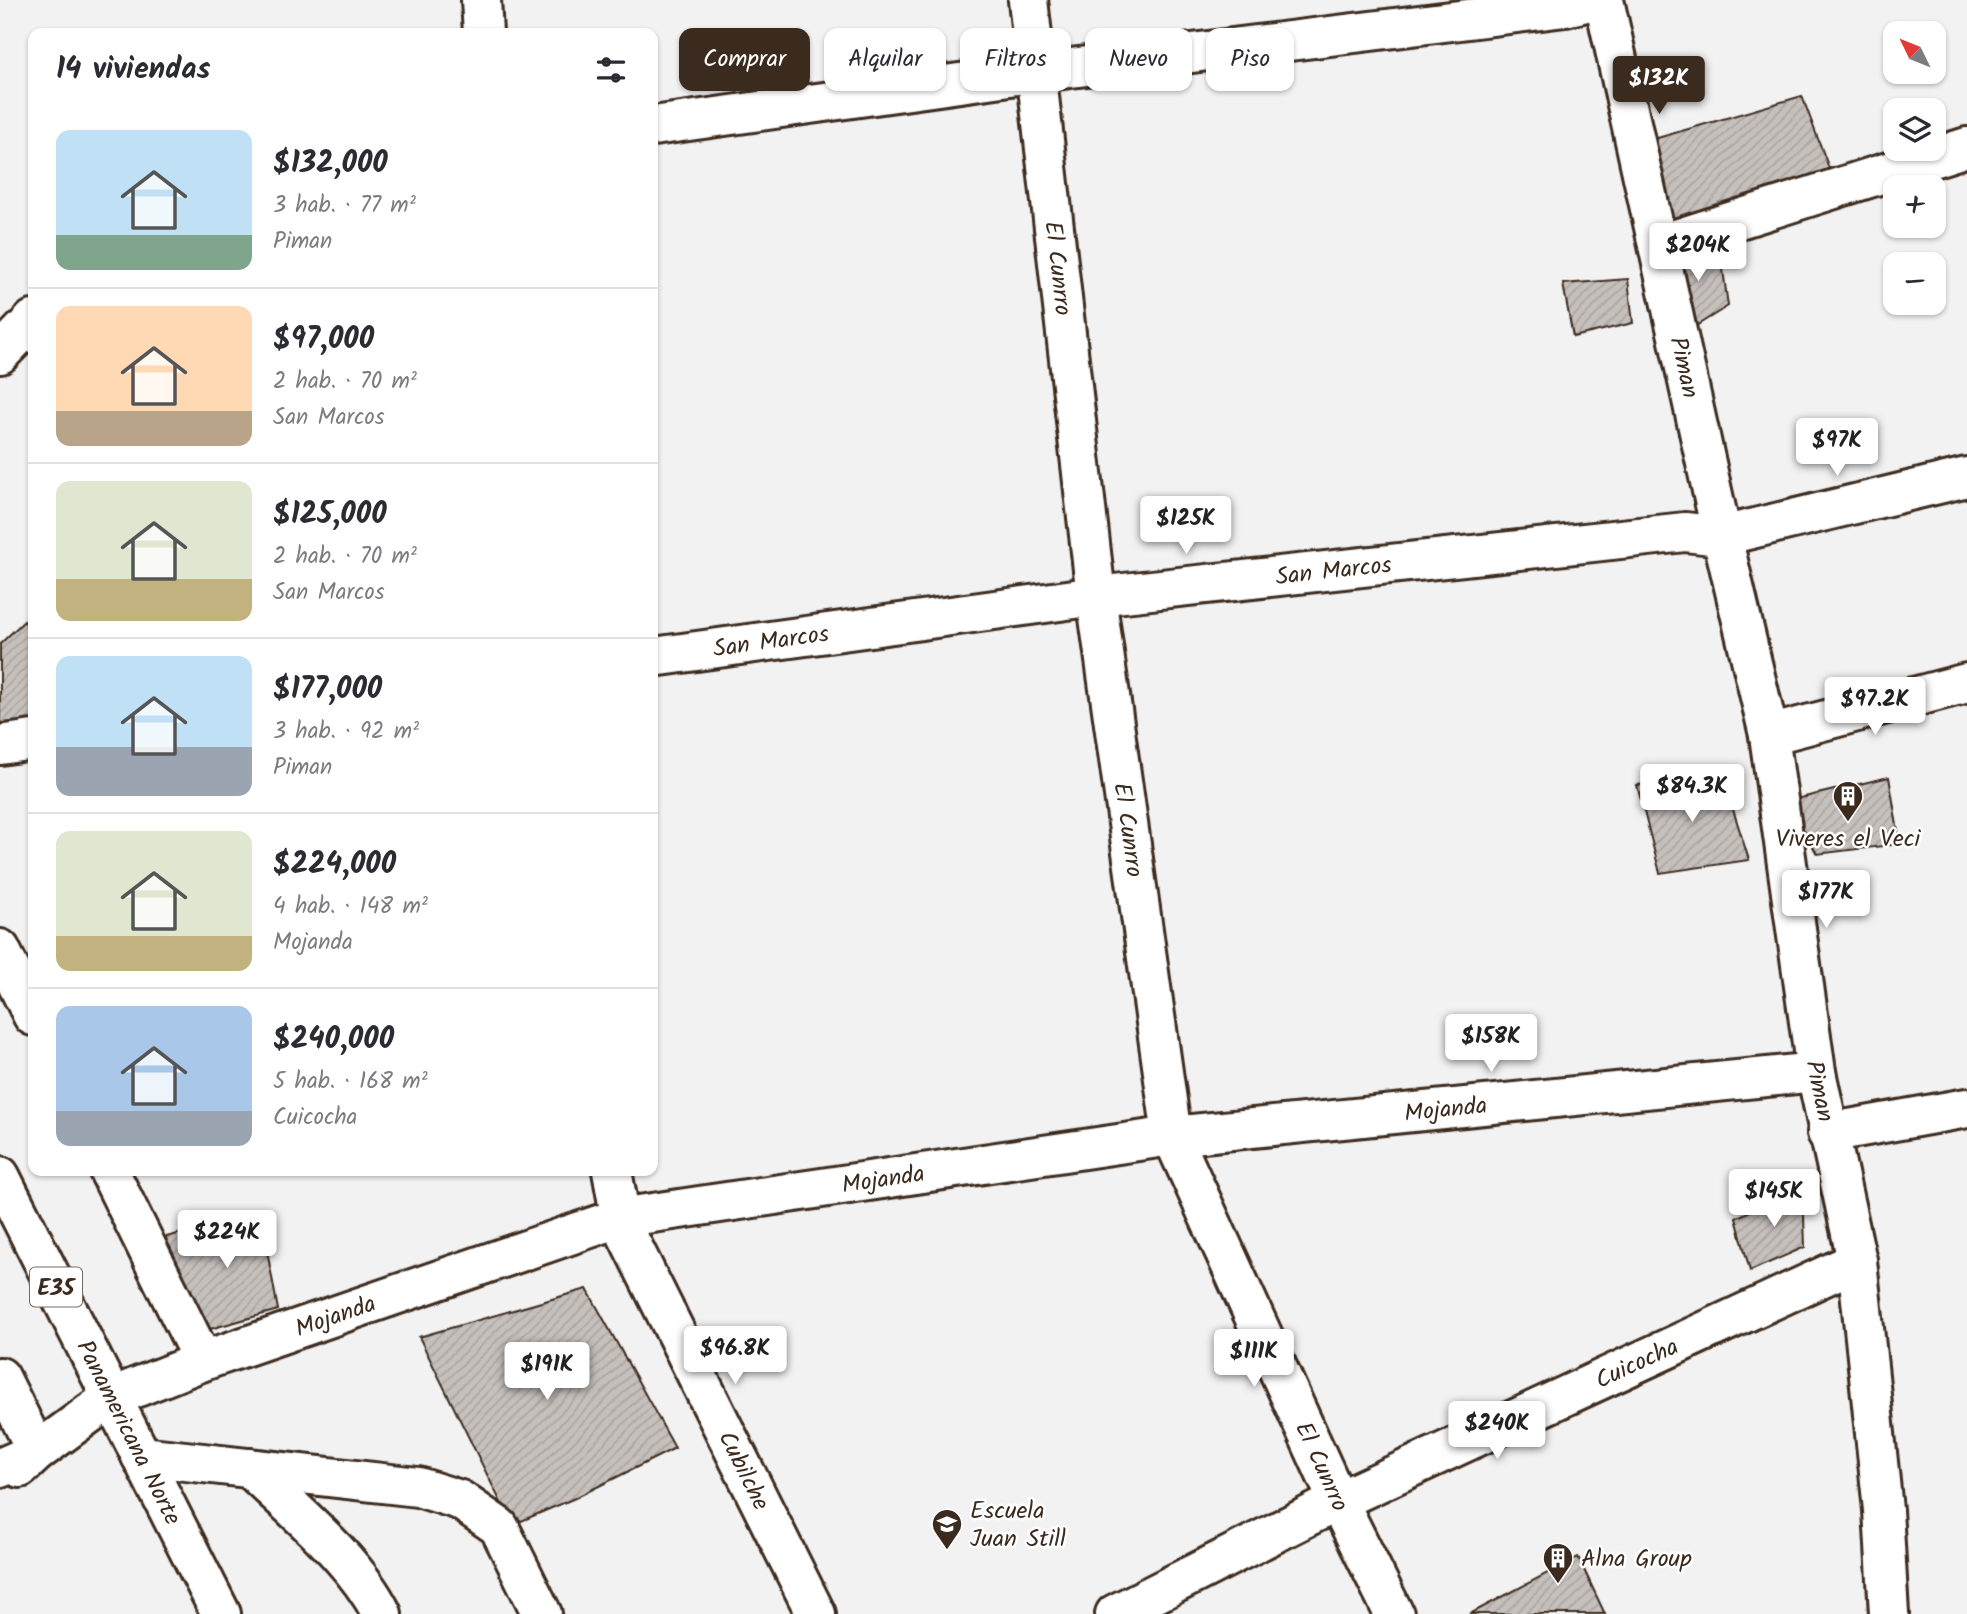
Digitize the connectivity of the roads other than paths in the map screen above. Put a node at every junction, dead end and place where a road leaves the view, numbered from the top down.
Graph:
1 (481, 0) edge
2 (1028, 0) edge
3 (1594, 0) edge
4 (1604, 0) edge
5 (483, 28) edge
6 (1032, 28) edge
7 (1071, 68) edge
8 (960, 83) edge
9 (1040, 91) edge
10 (658, 125) edge
11 (1967, 147) edge
12 (1660, 244) junction
13 (28, 325) edge
14 (0, 354) edge
15 (1967, 477) edge
16 (1722, 536) junction
17 (1096, 596) junction
18 (658, 656) edge
19 (1967, 682) edge
20 (1769, 734) junction
21 (28, 741) edge
22 (0, 745) edge
23 (0, 949) edge
24 (28, 1006) edge
25 (1816, 1072) junction
26 (1967, 1108) edge
27 (1826, 1133) junction
28 (1172, 1136) junction
29 (111, 1176) edge
30 (613, 1176) edge
31 (0, 1177) edge
32 (619, 1218) junction
33 (1857, 1261) junction
34 (203, 1361) junction
35 (0, 1377) edge
36 (112, 1397) junction
37 (37, 1452) junction
38 (141, 1457) junction
39 (0, 1468) edge
40 (250, 1468) junction
41 (0, 1485) edge
42 (1338, 1502) junction
43 (221, 1614) edge
44 (382, 1614) edge
45 (541, 1614) edge
46 (816, 1614) edge
47 (1115, 1614) edge
48 (1394, 1614) edge
49 (1889, 1614) edge

1 - 5 main road
2 - 6 main road, El Cunrro
3 - 7 main road
4 - 12 main road, Piman
8 - 10 main road
9 - 17 main road, El Cunrro
11 - 12 main road
12 - 16 main road, Piman
13 - 14 main road
15 - 16 main road, San Marcos
16 - 17 main road, San Marcos
16 - 20 main road, Piman
17 - 18 main road, San Marcos
17 - 28 main road, El Cunrro
19 - 20 main road
20 - 25 main road, Piman
21 - 22 main road
23 - 24 main road
25 - 27 main road, Piman
25 - 28 main road, Mojanda
26 - 27 main road
27 - 33 main road, Piman
28 - 32 main road, Mojanda
28 - 42 main road, El Cunrro
29 - 34 main road
30 - 32 main road, Cubilche
31 - 36 main road, Panamericana Norte / E35
32 - 34 main road, Mojanda
32 - 46 main road, Cubilche
33 - 42 main road, Cuicocha
33 - 49 main road, Piman
34 - 36 main road, Mojanda
35 - 37 main road
36 - 37 main road, Mojanda
36 - 38 main road, Panamericana Norte / E35
37 - 39 main road, Mojanda
37 - 41 main road
38 - 40 main road
38 - 43 main road, Panamericana Norte / E35
40 - 44 main road
40 - 45 main road
42 - 47 main road, Cuicocha
42 - 48 main road, El Cunrro

